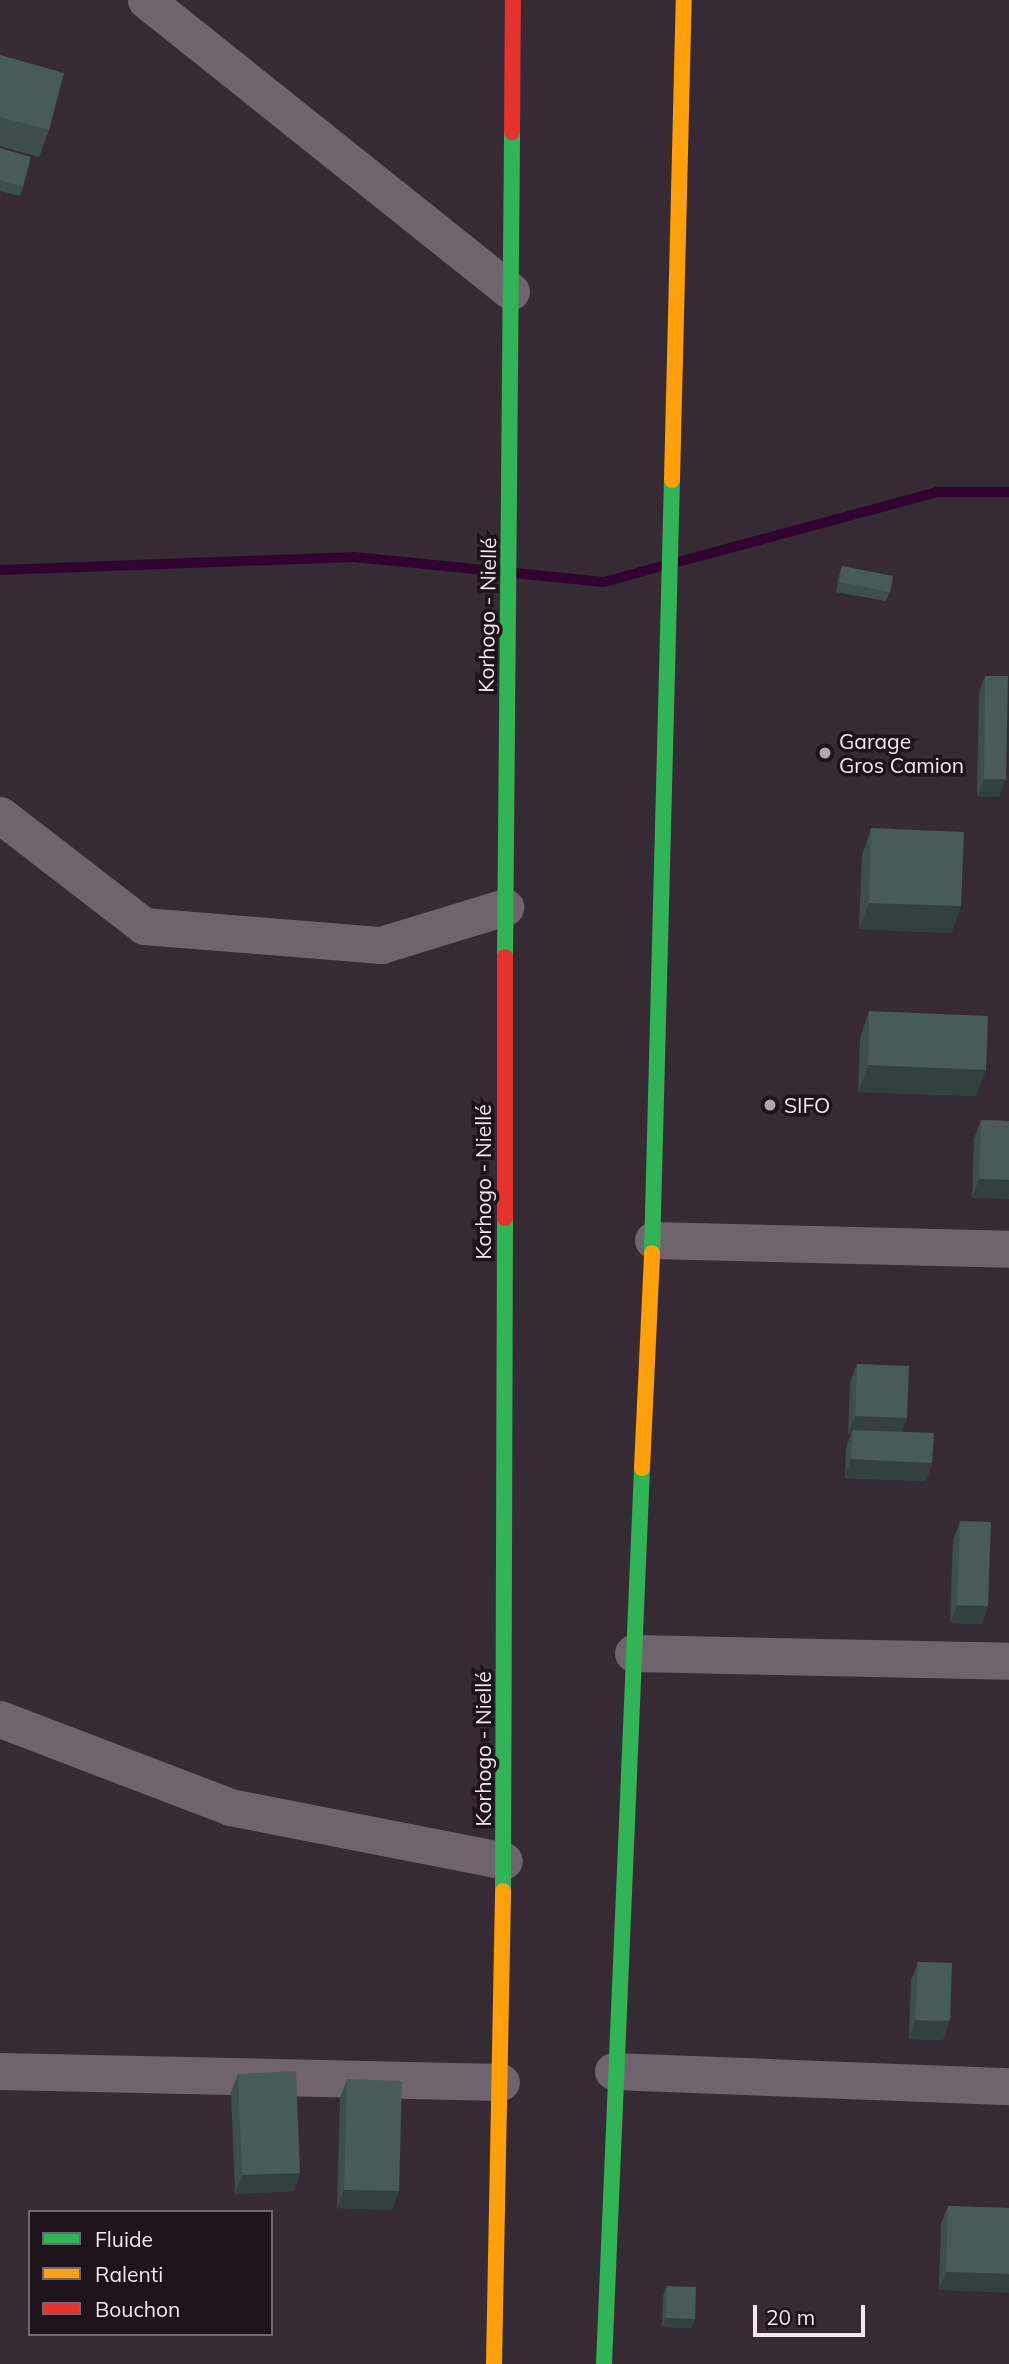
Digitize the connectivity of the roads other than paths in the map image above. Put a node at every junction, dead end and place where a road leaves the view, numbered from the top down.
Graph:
1 (146, 0) edge
2 (513, 0) edge
3 (684, 0) edge
4 (511, 291) junction
5 (0, 815) edge
6 (505, 907) junction
7 (653, 1240) junction
8 (1009, 1250) edge
9 (634, 1653) junction
10 (1009, 1661) edge
11 (0, 1719) edge
12 (504, 1861) junction
13 (0, 2071) edge
14 (613, 2071) junction
15 (501, 2082) junction
16 (1009, 2086) edge
17 (494, 2364) edge
18 (604, 2364) edge

1 - 4 street
2 - 4 main road, Korhogo - Niellé
3 - 7 main road
4 - 6 main road, Korhogo - Niellé
5 - 6 street
6 - 12 main road, Korhogo - Niellé
7 - 8 street
7 - 9 main road
9 - 10 street
9 - 14 main road
11 - 12 street
12 - 15 main road, Korhogo - Niellé
13 - 15 street
14 - 16 street
14 - 18 main road
15 - 17 main road, Korhogo - Niellé

